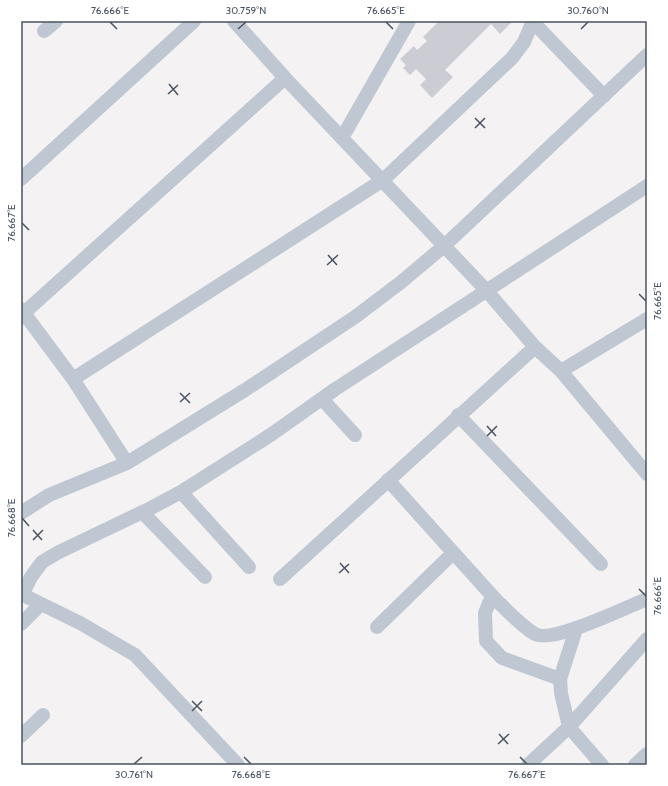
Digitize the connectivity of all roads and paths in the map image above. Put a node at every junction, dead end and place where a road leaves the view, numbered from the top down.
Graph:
1 (56, 21) edge
2 (194, 21) edge
3 (234, 21) edge
4 (408, 21) edge
5 (533, 22) edge
6 (44, 31) dead end
7 (647, 55) edge
8 (285, 78) junction
9 (604, 96) junction
10 (342, 138) junction
11 (21, 179) edge
12 (383, 180) junction
13 (647, 186) edge
14 (444, 246) junction
15 (486, 290) junction
16 (22, 313) edge
17 (647, 319) edge
18 (535, 347) junction
19 (561, 371) junction
20 (73, 379) junction
21 (322, 399) junction
22 (458, 415) junction
23 (355, 435) dead end
24 (127, 463) junction
25 (647, 474) edge
26 (388, 480) junction
27 (181, 492) junction
28 (142, 512) junction
29 (21, 513) edge
30 (452, 553) junction
31 (601, 564) dead end
32 (249, 567) dead end
33 (205, 577) dead end
34 (280, 579) dead end
35 (22, 594) edge
36 (647, 599) edge
37 (496, 600) junction
38 (41, 604) junction
39 (21, 624) edge
40 (377, 627) dead end
41 (576, 629) junction
42 (647, 639) edge
43 (560, 679) junction
44 (43, 715) dead end
45 (569, 728) junction
46 (21, 736) edge
47 (647, 754) edge
48 (238, 765) edge
49 (528, 765) edge
50 (602, 765) edge
51 (635, 765) edge

1 - 6 street
2 - 11 street
3 - 8 street
4 - 10 street
5 - 9 street
5 - 12 street
7 - 9 street
8 - 10 street
8 - 16 street
9 - 14 street
10 - 12 street
12 - 14 street
12 - 20 street
13 - 15 street
14 - 15 street
14 - 24 street
15 - 18 street
15 - 21 street
16 - 20 street
17 - 19 street
18 - 19 street
18 - 22 street
19 - 25 street
20 - 24 street
21 - 23 street
21 - 27 street
22 - 26 street
22 - 31 street
24 - 29 street
26 - 30 street
26 - 34 street
27 - 28 street
27 - 32 street
28 - 33 street
28 - 35 street
30 - 37 street
30 - 40 street
35 - 38 street
36 - 41 street
37 - 41 street
37 - 43 street
38 - 39 street
38 - 48 street
41 - 43 street
42 - 45 street
43 - 45 street
44 - 46 street
45 - 49 street
45 - 50 street
47 - 51 street

